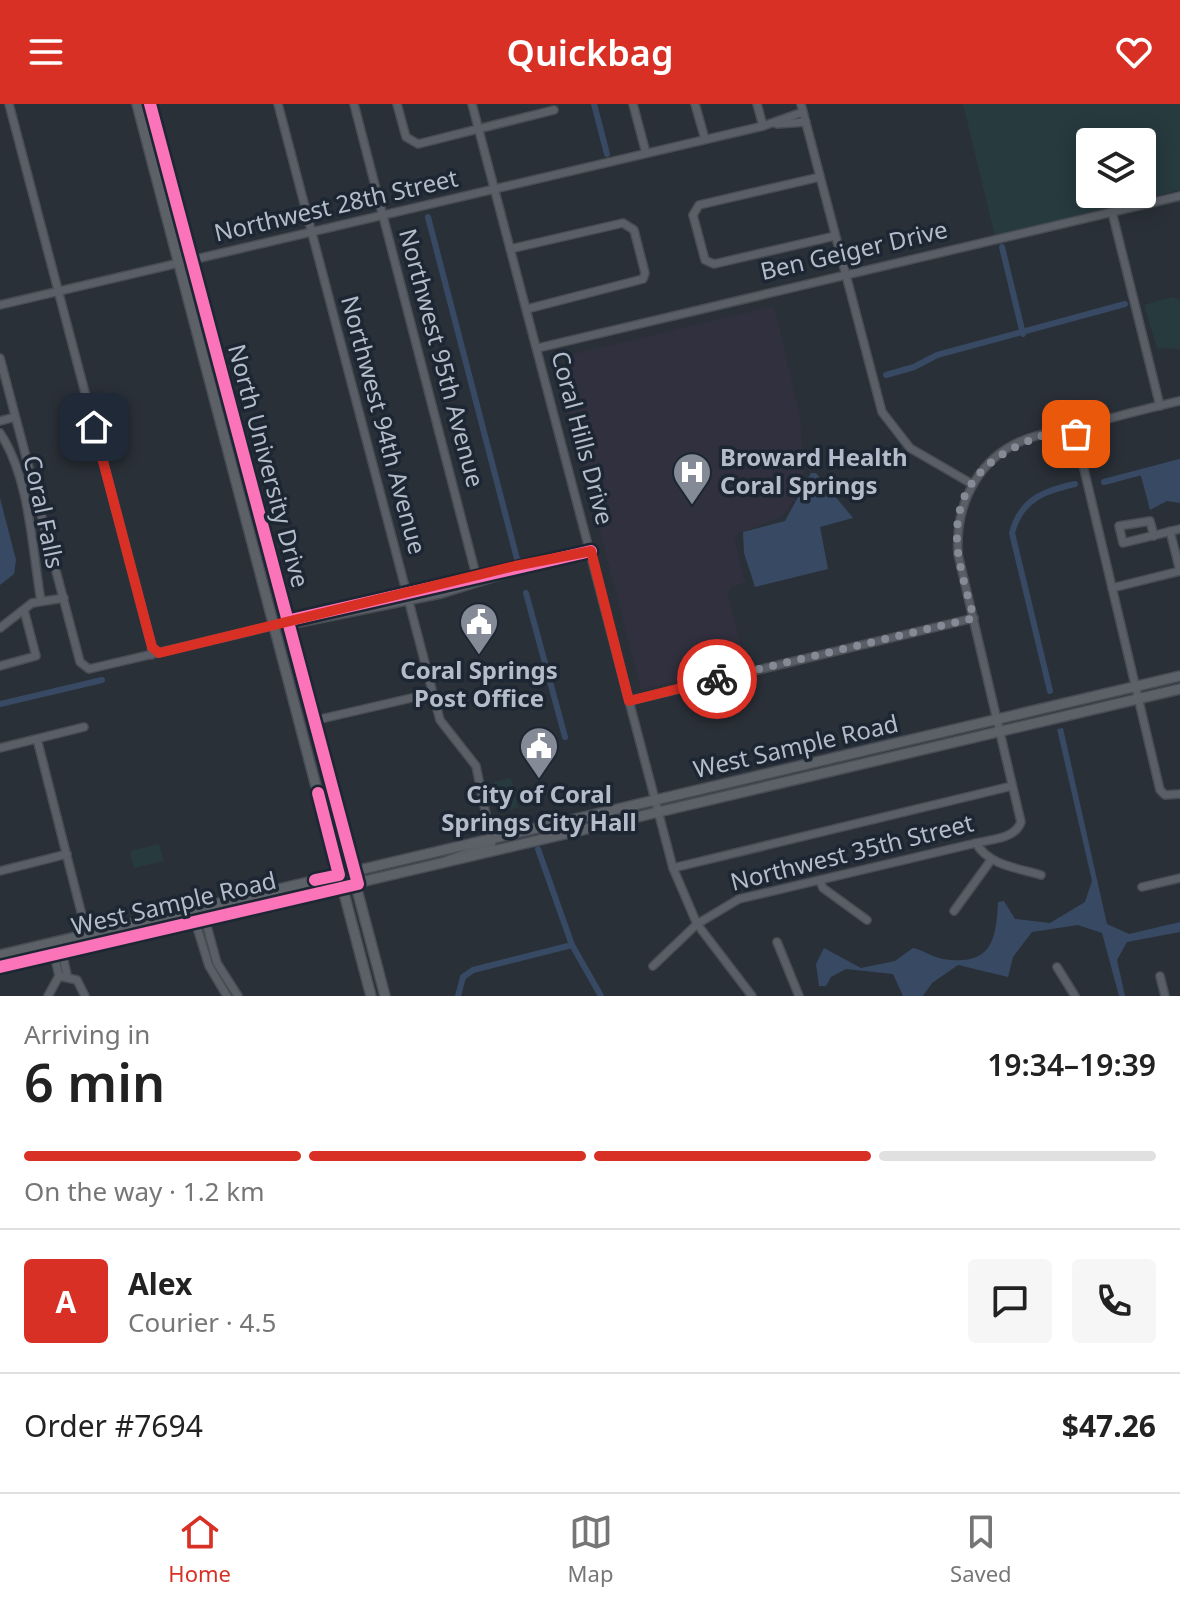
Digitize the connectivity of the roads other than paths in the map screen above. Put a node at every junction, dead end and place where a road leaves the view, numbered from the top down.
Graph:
1 (9, 104) edge
2 (137, 104) edge
3 (150, 104) edge
4 (278, 104) edge
5 (354, 104) edge
6 (397, 104) edge
7 (472, 104) edge
8 (633, 104) edge
9 (695, 104) edge
10 (757, 104) edge
11 (802, 108) edge
12 (554, 110) dead end
13 (806, 122) junction
14 (763, 126) junction
15 (478, 129) junction
16 (705, 139) junction
17 (646, 153) junction
18 (820, 177) junction
19 (493, 189) junction
20 (1180, 196) edge
21 (1112, 212) junction
22 (383, 215) junction
23 (311, 233) junction
24 (835, 236) junction
25 (510, 249) junction
26 (191, 262) junction
27 (179, 265) junction
28 (845, 273) junction
29 (59, 292) junction
30 (0, 305) edge
31 (527, 309) junction
32 (538, 348) junction
33 (0, 358) edge
34 (1180, 401) edge
35 (1160, 406) junction
36 (218, 412) junction
37 (15, 417) junction
38 (0, 421) edge
39 (1074, 427) junction
40 (0, 433) edge
41 (225, 441) junction
42 (240, 448) junction
43 (249, 482) junction
44 (972, 484) junction
45 (1176, 530) edge
46 (1154, 536) junction
47 (1180, 540) edge
48 (591, 551) junction
49 (537, 564) junction
50 (1180, 571) edge
51 (476, 575) junction
52 (1112, 588) junction
53 (407, 596) junction
54 (64, 598) junction
55 (41, 601) junction
56 (24, 610) junction
57 (974, 618) junction
58 (286, 624) junction
59 (274, 626) junction
60 (0, 628) edge
61 (154, 652) junction
62 (0, 666) edge
63 (1180, 676) edge
64 (1135, 686) junction
65 (1180, 689) edge
66 (433, 693) junction
67 (1138, 699) junction
68 (629, 701) junction
69 (298, 715) junction
70 (997, 720) junction
71 (312, 721) junction
72 (84, 727) dead end
73 (1000, 733) junction
74 (315, 735) junction
75 (37, 739) junction
76 (882, 747) junction
77 (0, 748) edge
78 (821, 762) junction
79 (825, 774) junction
80 (796, 780) junction
81 (1012, 786) junction
82 (1180, 794) edge
83 (656, 801) junction
84 (658, 813) junction
85 (542, 828) junction
86 (493, 839) junction
87 (976, 843) junction
88 (497, 850) junction
89 (67, 854) junction
90 (991, 860) junction
91 (442, 863) junction
92 (1, 868) edge
93 (673, 868) junction
94 (354, 871) junction
95 (339, 875) junction
96 (1041, 875) dead end
97 (1180, 878) edge
98 (820, 881) junction
99 (358, 884) junction
100 (342, 887) junction
101 (1142, 887) dead end
102 (954, 911) dead end
103 (162, 917) junction
104 (200, 920) junction
105 (867, 920) dead end
106 (697, 924) junction
107 (87, 935) junction
108 (777, 942) dead end
109 (102, 943) junction
110 (58, 953) junction
111 (0, 955) edge
112 (20, 962) junction
113 (653, 966) dead end
114 (0, 967) edge
115 (1057, 967) dead end
116 (215, 970) junction
117 (63, 975) junction
118 (1160, 976) dead end
119 (48, 996) edge
120 (85, 996) edge
121 (227, 996) edge
122 (238, 996) edge
123 (371, 996) edge
124 (385, 996) edge
125 (752, 996) edge
126 (799, 996) edge
127 (1075, 996) edge
128 (1165, 996) edge

1 - 29 street
2 - 27 main road, North University Drive
3 - 26 main road, North University Drive
4 - 23 street, Northwest 94th Avenue
5 - 22 street, Northwest 95th Avenue
6 - 15 street
7 - 15 street, Coral Hills Drive
8 - 17 street
9 - 16 street
10 - 14 street
11 - 13 street
11 - 14 street, Northwest 28th Street
12 - 15 street
13 - 14 street, Northwest 28th Street
13 - 18 street
14 - 16 street, Northwest 28th Street
15 - 19 street, Coral Hills Drive
16 - 17 street, Northwest 28th Street
17 - 19 street, Northwest 28th Street
18 - 24 street
18 - 24 street
19 - 22 street, Northwest 28th Street
19 - 25 street, Coral Hills Drive
20 - 21 street, Ben Geiger Drive
21 - 28 street, Ben Geiger Drive
21 - 35 street
22 - 23 street, Northwest 28th Street
22 - 51 street, Northwest 95th Avenue
23 - 26 street, Northwest 28th Street
23 - 53 street, Northwest 94th Avenue
24 - 28 street
25 - 31 street, Coral Hills Drive
25 - 31 street
26 - 27 street, Northwest 28th Street
26 - 42 main road, North University Drive
27 - 29 street, Northwest 28th Street
27 - 36 main road, North University Drive
28 - 32 street, Ben Geiger Drive
28 - 44 street
29 - 30 street, Northwest 28th Street
29 - 61 street
31 - 32 street, Coral Hills Drive
32 - 48 street, Coral Hills Drive
33 - 37 street
34 - 35 street
35 - 39 street
36 - 41 main road, North University Drive
36 - 42 main road
37 - 38 street
37 - 54 street
39 - 44 street
39 - 52 street
40 - 55 street, Coral Falls
41 - 43 main road
41 - 59 main road, North University Drive
42 - 43 main road, North University Drive
43 - 58 main road, North University Drive
44 - 57 street
45 - 46 street
45 - 47 street
45 - 50 street
46 - 46 street
48 - 49 street
48 - 68 street, Coral Hills Drive
49 - 51 street
49 - 53 street
50 - 52 street
51 - 53 street
52 - 64 street
53 - 58 street
53 - 66 street, Northwest 94th Avenue
54 - 55 street, Coral Falls
54 - 61 street
55 - 56 street, Coral Falls
56 - 60 street, Coral Falls
56 - 62 street
57 - 68 street
57 - 70 street
58 - 59 street
58 - 71 main road, North University Drive
59 - 61 street
59 - 69 main road, North University Drive
63 - 64 main road, West Sample Road
64 - 67 street
64 - 70 main road, West Sample Road
65 - 67 main road, West Sample Road
66 - 71 street
66 - 86 street, Northwest 94th Avenue
67 - 73 main road, West Sample Road
67 - 82 street
68 - 83 street, Coral Hills Drive
69 - 71 main road
69 - 74 main road
69 - 95 main road, North University Drive
70 - 73 street
70 - 76 main road, West Sample Road
71 - 74 main road, North University Drive
72 - 75 street
73 - 79 main road, West Sample Road
73 - 81 street
74 - 94 main road, North University Drive
75 - 77 street
75 - 89 street
76 - 78 main road, West Sample Road
76 - 79 main road
78 - 80 main road
78 - 83 main road, West Sample Road
79 - 80 main road, West Sample Road
80 - 84 main road, West Sample Road
81 - 87 street, Northwest 35th Street
81 - 93 street
83 - 84 street, Coral Hills Drive
83 - 85 main road, West Sample Road
84 - 88 main road, West Sample Road
84 - 93 street, Coral Hills Drive
85 - 86 main road, West Sample Road
85 - 88 main road
86 - 91 street
86 - 94 main road, West Sample Road
87 - 90 street
87 - 98 street, Northwest 35th Street
88 - 91 main road, West Sample Road
89 - 92 street
89 - 107 street
90 - 96 street
90 - 102 street
91 - 99 main road, West Sample Road
93 - 106 street, Coral Hills Drive
94 - 95 main road, West Sample Road
94 - 99 main road, North University Drive
95 - 100 main road, North University Drive
95 - 103 main road, West Sample Road
97 - 101 street
98 - 105 street
98 - 106 street, Northwest 35th Street
99 - 100 main road, West Sample Road
99 - 124 main road, North University Drive
100 - 104 main road, West Sample Road
100 - 123 main road, North University Drive
103 - 107 main road, West Sample Road
103 - 109 main road
104 - 109 main road, West Sample Road
104 - 116 street
106 - 113 street, Northwest 35th Street
106 - 125 street, Coral Hills Drive
107 - 111 main road, West Sample Road
107 - 112 main road
108 - 126 street
109 - 110 main road, West Sample Road
110 - 112 main road, West Sample Road
110 - 117 street
112 - 114 main road, West Sample Road
115 - 127 street
116 - 121 street
116 - 122 street
117 - 119 street
117 - 120 street
118 - 128 street

